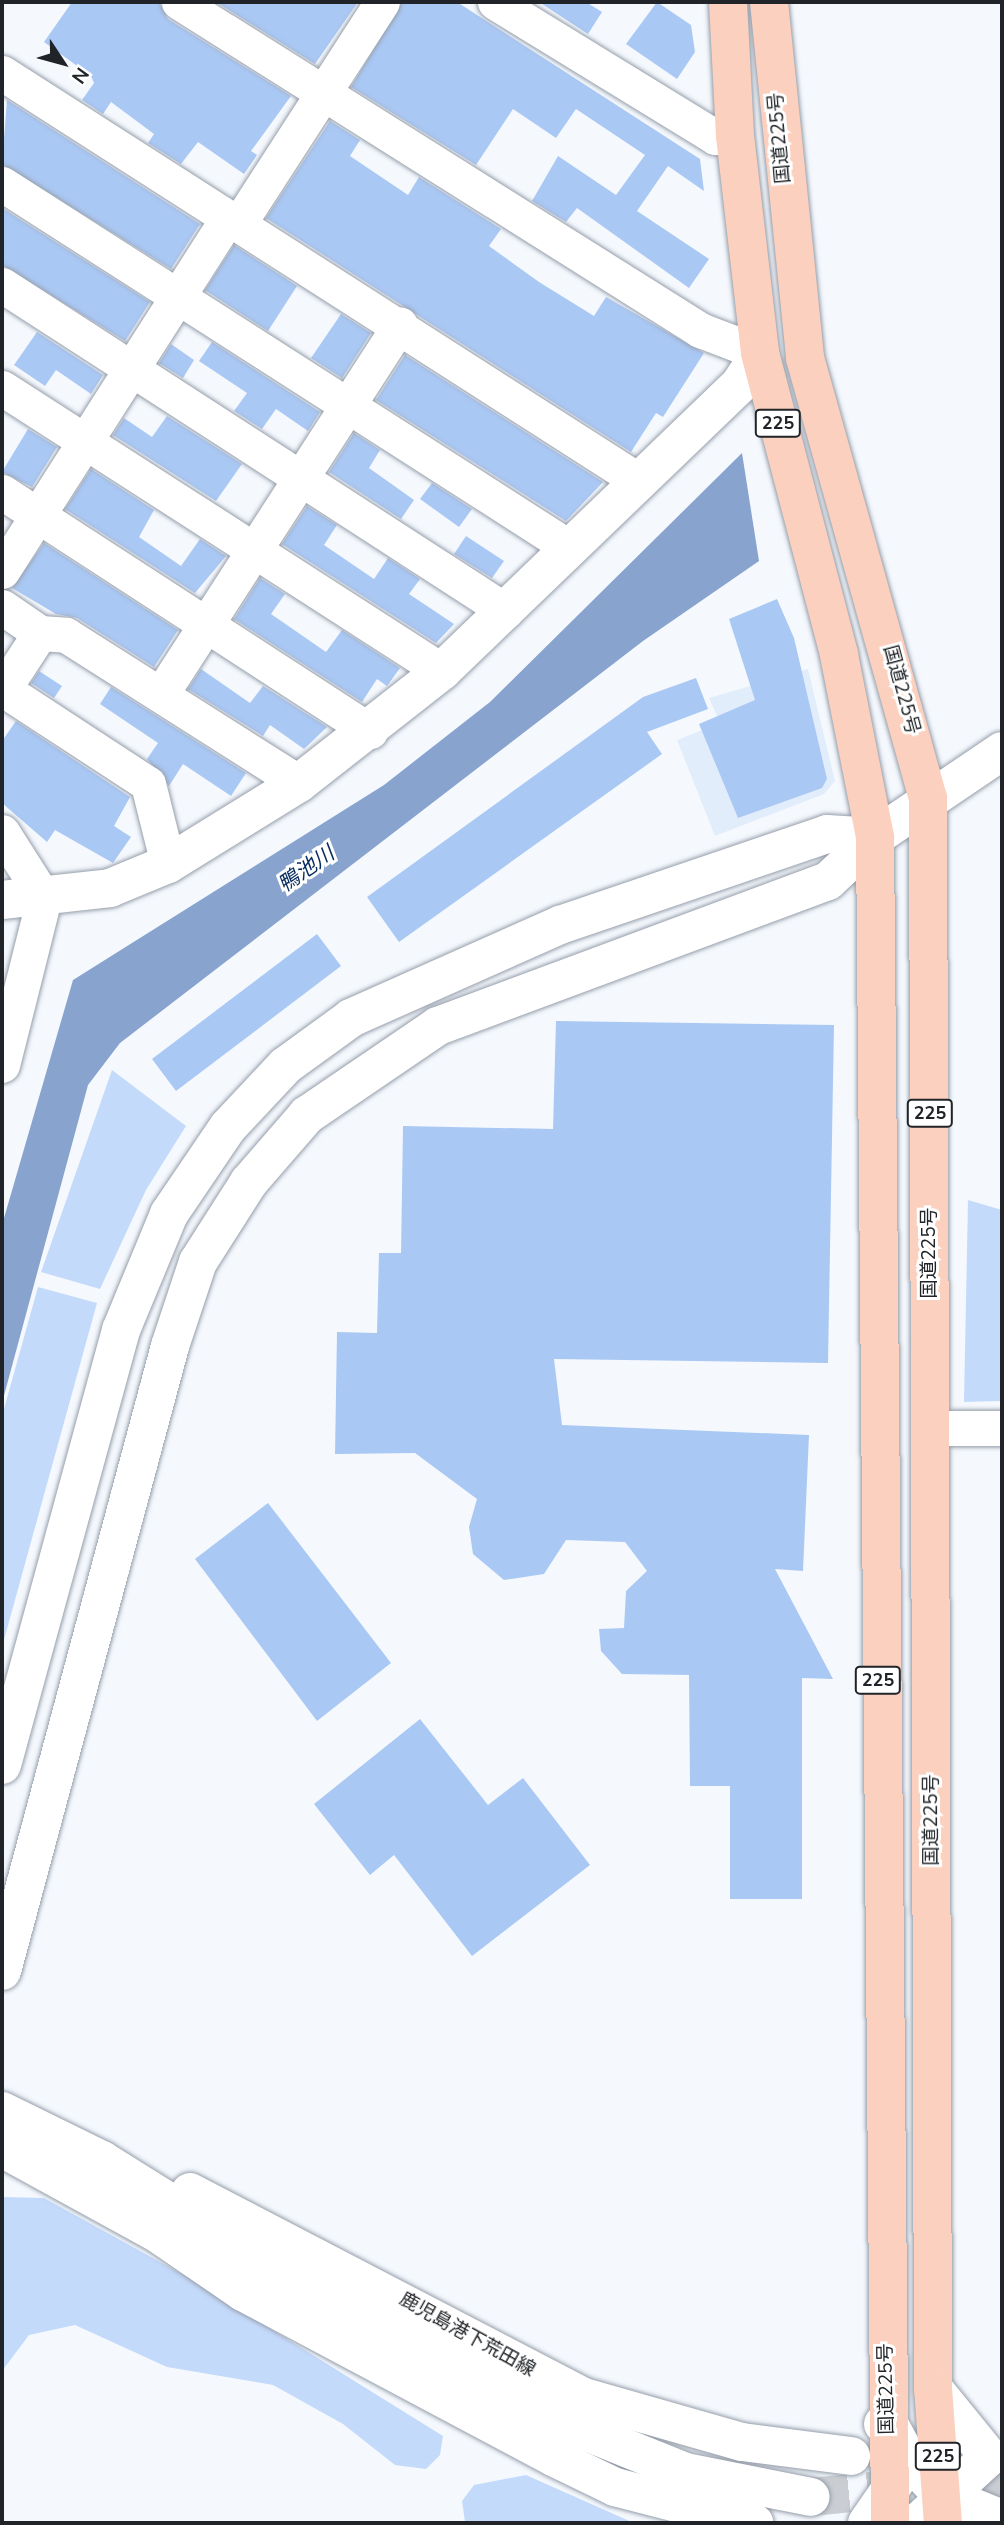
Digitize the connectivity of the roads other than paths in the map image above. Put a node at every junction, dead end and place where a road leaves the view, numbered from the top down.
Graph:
1 (179, 2) edge
2 (382, 2) edge
3 (495, 2) edge
4 (728, 2) edge
5 (769, 2) edge
6 (2, 73) edge
7 (324, 94) junction
8 (735, 136) junction
9 (2, 184) edge
10 (234, 220) junction
11 (2, 285) edge
12 (177, 297) junction
13 (400, 325) junction
14 (760, 353) junction
15 (131, 369) junction
16 (2, 388) edge
17 (348, 405) junction
18 (85, 441) junction
19 (302, 477) junction
20 (639, 481) junction
21 (2, 492) edge
22 (37, 516) junction
23 (570, 548) junction
24 (254, 550) junction
25 (2, 571) edge
26 (2, 607) edge
27 (506, 611) junction
28 (206, 625) junction
29 (40, 633) junction
30 (442, 671) junction
31 (2, 690) edge
32 (161, 694) junction
33 (370, 731) junction
34 (1002, 751) edge
35 (299, 783) junction
36 (928, 798) junction
37 (2, 832) edge
38 (875, 837) junction
39 (169, 864) junction
40 (44, 898) junction
41 (2, 900) edge
42 (2, 1065) edge
43 (931, 1427) junction
44 (1002, 1428) edge
45 (2, 1765) edge
46 (2, 1971) edge
47 (2, 2111) edge
48 (2, 2148) edge
49 (102, 2160) junction
50 (160, 2235) junction
51 (336, 2306) junction
52 (933, 2388) junction
53 (887, 2420) junction
54 (851, 2456) junction
55 (995, 2456) edge
56 (908, 2459) junction
57 (811, 2497) tunnel mouth
58 (942, 2509) edge
59 (895, 2518) edge
60 (999, 2521) edge
61 (754, 2523) edge

1 - 7 street
2 - 7 street
3 - 8 street
4 - 8 highway, 国道225号 / 225
5 - 36 highway, 国道225号 / 225
6 - 10 street
7 - 10 street
7 - 14 street
8 - 14 highway, 国道225号 / 225
9 - 12 street
10 - 12 street
10 - 13 street
11 - 15 street
12 - 15 street
12 - 17 street
13 - 17 street
13 - 20 street
14 - 20 street
14 - 38 highway, 国道225号 / 225
15 - 18 street
15 - 19 street
16 - 18 street
17 - 19 street
17 - 23 street
18 - 22 street
18 - 24 street
19 - 24 street
19 - 27 street
20 - 23 street
21 - 22 street
22 - 25 street
22 - 28 street
23 - 27 street
24 - 28 street
24 - 30 street
26 - 29 street
27 - 30 street
28 - 32 street
28 - 33 street
29 - 31 street
29 - 32 street
30 - 33 street
31 - 39 street
32 - 35 street
33 - 35 street
34 - 36 street
35 - 39 street
36 - 38 street
36 - 43 highway, 国道225号 / 225
37 - 40 street
38 - 45 street
38 - 46 street
38 - 53 highway, 国道225号 / 225
39 - 40 street
40 - 41 street
40 - 42 street
43 - 44 street
43 - 52 highway, 国道225号 / 225
47 - 49 street, 鹿児島港下荒田線
48 - 50 street, 鹿児島港下荒田線
49 - 51 street, 鹿児島港下荒田線
49 - 54 street, 鹿児島港下荒田線
50 - 51 street, 鹿児島港下荒田線
50 - 61 street, 鹿児島港下荒田線
51 - 57 street, 鹿児島港下荒田線
52 - 55 street
52 - 56 street
52 - 58 highway, 国道225号 / 225
53 - 54 street
53 - 56 street
53 - 59 highway, 国道225号 / 225
54 - 59 street
55 - 58 street
56 - 58 street
56 - 59 street
58 - 59 street
58 - 60 street

